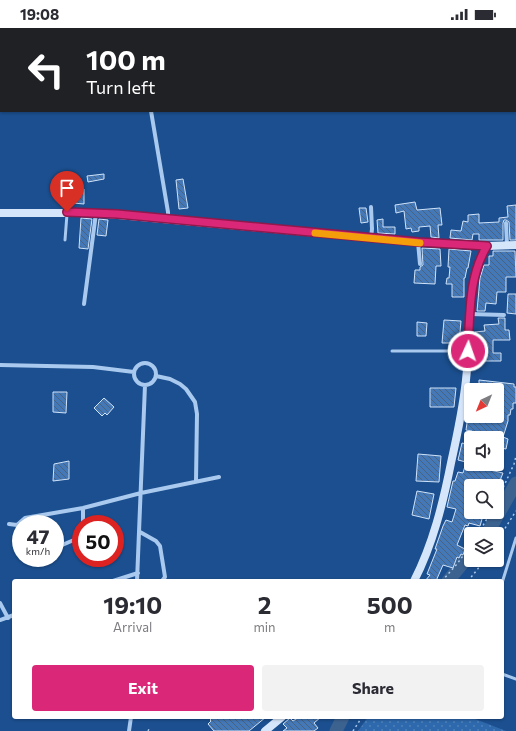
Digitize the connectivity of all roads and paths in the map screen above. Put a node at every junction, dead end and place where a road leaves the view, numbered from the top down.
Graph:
1 (151, 112) edge
2 (371, 207) dead end
3 (0, 212) edge
4 (67, 212) junction
5 (96, 213) junction
6 (168, 219) junction
7 (506, 223) dead end
8 (371, 238) junction
9 (65, 240) dead end
10 (418, 242) junction
11 (516, 245) edge
12 (487, 246) junction
13 (507, 246) junction
14 (420, 264) dead end
15 (84, 304) dead end
16 (470, 314) junction
17 (504, 315) dead end
18 (392, 351) dead end
19 (468, 351) junction
20 (0, 365) edge
21 (134, 372) junction
22 (156, 376) junction
23 (145, 385) junction
24 (516, 456) edge
25 (219, 477) dead end
26 (196, 481) junction
27 (504, 486) edge
28 (141, 493) junction
29 (83, 508) junction
30 (516, 511) edge
31 (42, 515) edge
32 (83, 515) edge
33 (9, 524) dead end
34 (12, 524) edge
35 (504, 530) edge
36 (140, 532) junction
37 (516, 538) edge
38 (464, 554) edge
39 (479, 567) edge
40 (138, 573) junction
41 (120, 579) edge
42 (137, 579) edge
43 (164, 579) edge
44 (415, 579) edge
45 (444, 579) edge
46 (470, 579) edge
47 (503, 579) edge
48 (0, 603) edge
49 (12, 616) edge
50 (8, 618) junction
51 (0, 620) edge
52 (504, 675) edge
53 (516, 679) edge
54 (131, 719) edge
55 (280, 719) edge
56 (361, 719) edge
57 (129, 731) edge
58 (266, 731) edge
59 (353, 731) edge

1 - 6 street
2 - 8 street
3 - 4 main road
4 - 5 main road
4 - 9 lane
5 - 6 main road
5 - 15 street
6 - 8 main road
7 - 13 street
8 - 10 main road
10 - 12 main road
10 - 14 street
11 - 13 main road
12 - 13 main road
12 - 16 main road
16 - 17 street
16 - 19 main road
18 - 19 lane
19 - 44 main road
20 - 21 street
21 - 22 street
21 - 23 street
22 - 23 street
22 - 26 street
23 - 28 street
24 - 27 path
25 - 26 street
26 - 28 street
28 - 29 street
28 - 36 street
29 - 31 street
29 - 32 street
30 - 35 path
33 - 34 street
36 - 40 street
36 - 43 street
37 - 47 lane
38 - 45 path
39 - 46 path
40 - 41 street
40 - 42 street
48 - 50 street
49 - 50 street
50 - 51 street
52 - 53 lane
54 - 57 street
55 - 58 main road
56 - 59 path

